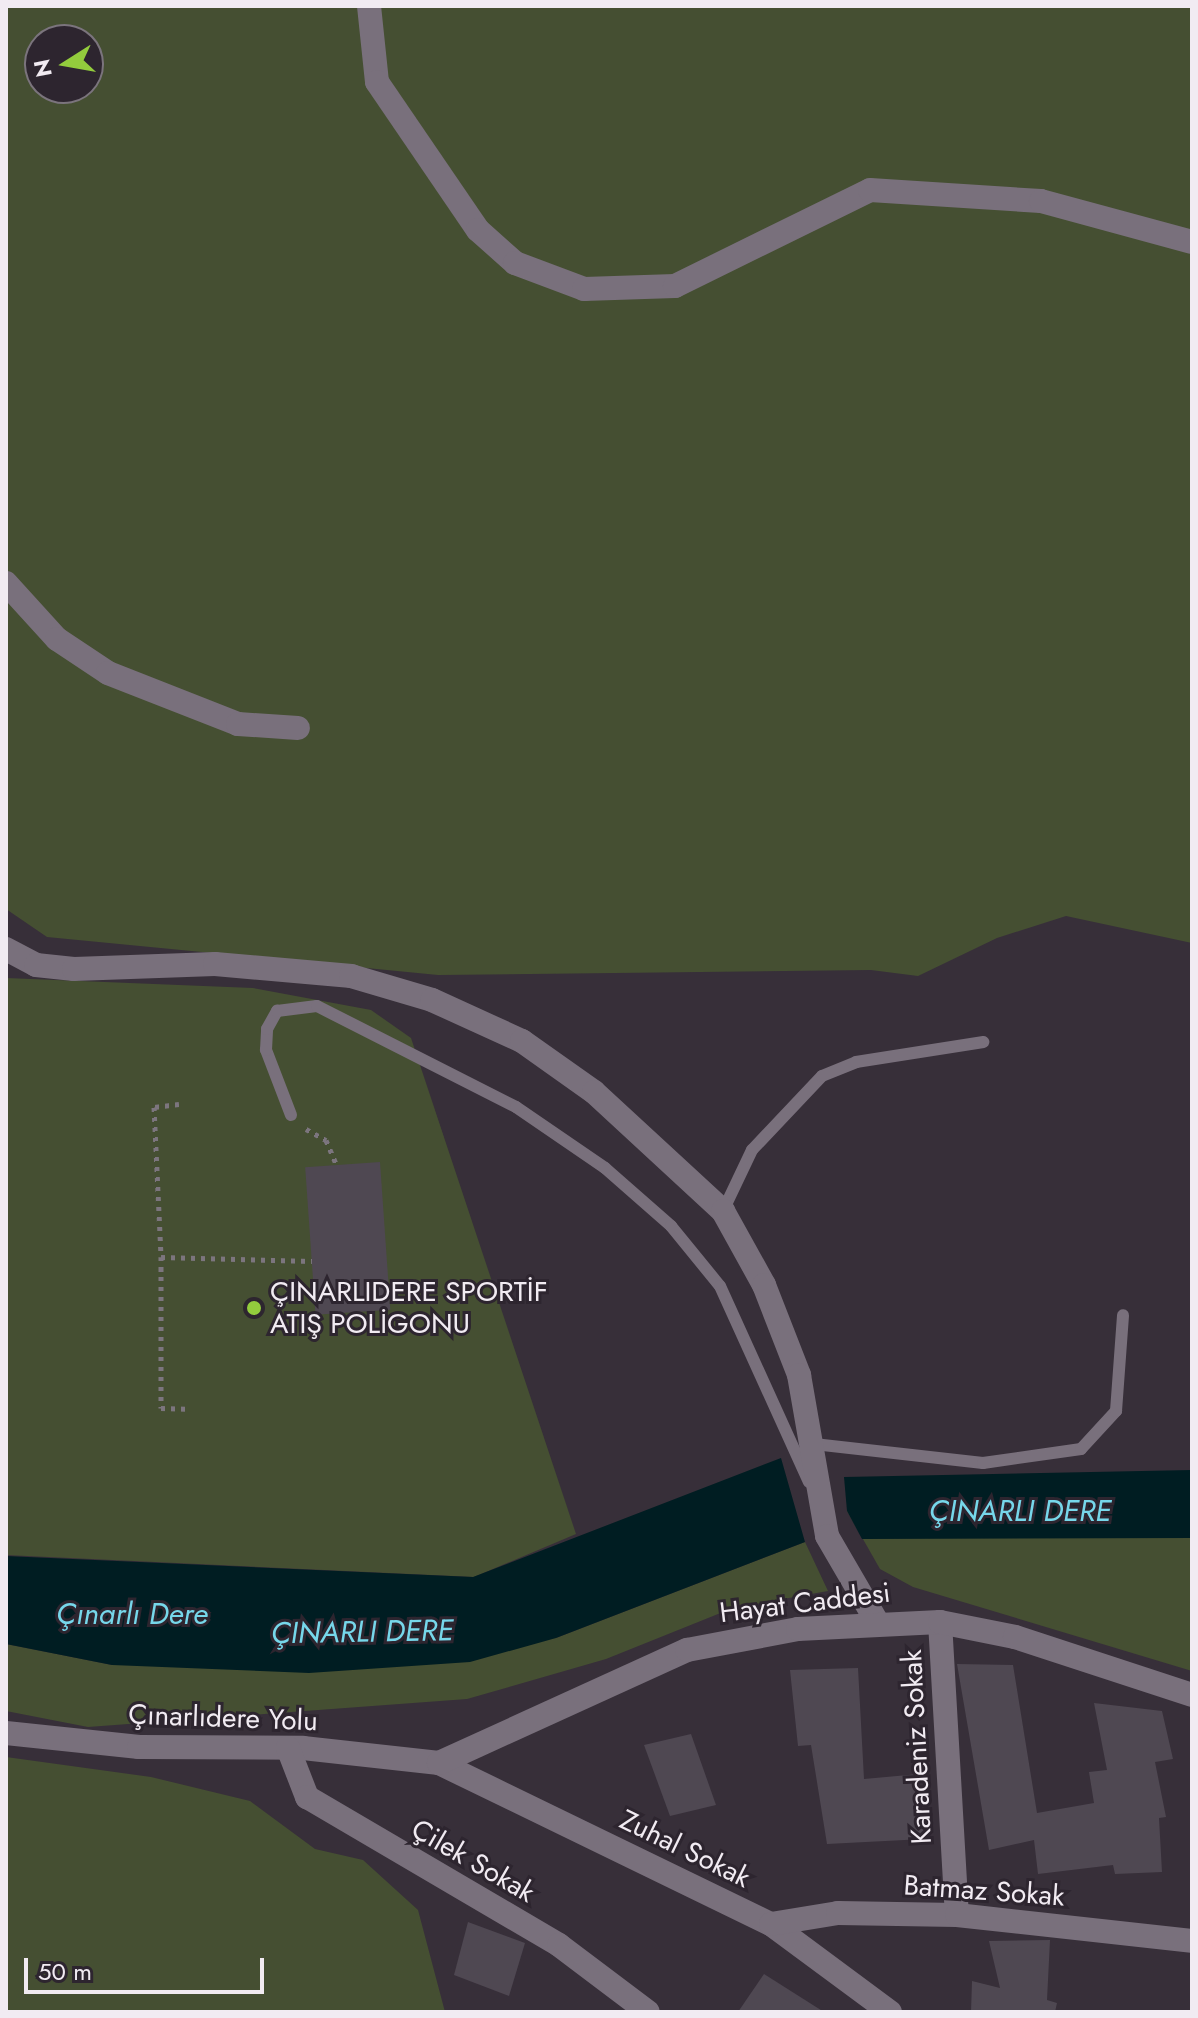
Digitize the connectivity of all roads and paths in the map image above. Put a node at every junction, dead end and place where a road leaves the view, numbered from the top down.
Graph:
1 (369, 6) edge
2 (1192, 242) edge
3 (6, 583) edge
4 (298, 728) dead end
5 (6, 949) edge
6 (983, 1042) dead end
7 (179, 1104) dead end
8 (291, 1115) joint
9 (336, 1164) dead end
10 (723, 1211) junction
11 (161, 1257) junction
12 (312, 1261) dead end
13 (1123, 1315) dead end
14 (186, 1409) dead end
15 (814, 1444) junction
16 (816, 1498) junction
17 (877, 1622) junction
18 (940, 1622) junction
19 (1192, 1695) edge
20 (6, 1733) edge
21 (288, 1748) junction
22 (439, 1763) junction
23 (957, 1915) junction
24 (771, 1924) junction
25 (1192, 1941) edge
26 (648, 2012) edge
27 (890, 2012) edge

1 - 2 street
3 - 4 street
5 - 10 street
6 - 10 lane
7 - 11 path
8 - 9 path
8 - 16 lane
10 - 15 street
11 - 12 path
11 - 14 path
13 - 15 lane
15 - 16 street
16 - 17 street
17 - 18 street, Hayat Caddesi
17 - 22 street, Hayat Caddesi
18 - 19 street, Hayat Caddesi
18 - 23 street, Karadeniz Sokak
20 - 21 street, Çınarlıdere Yolu
21 - 22 street, Çınarlıdere Yolu
21 - 26 street, Çilek Sokak
22 - 24 street, Zuhal Sokak
23 - 24 street, Batmaz Sokak
23 - 25 street, Batmaz Sokak
24 - 27 street, Zuhal Sokak

